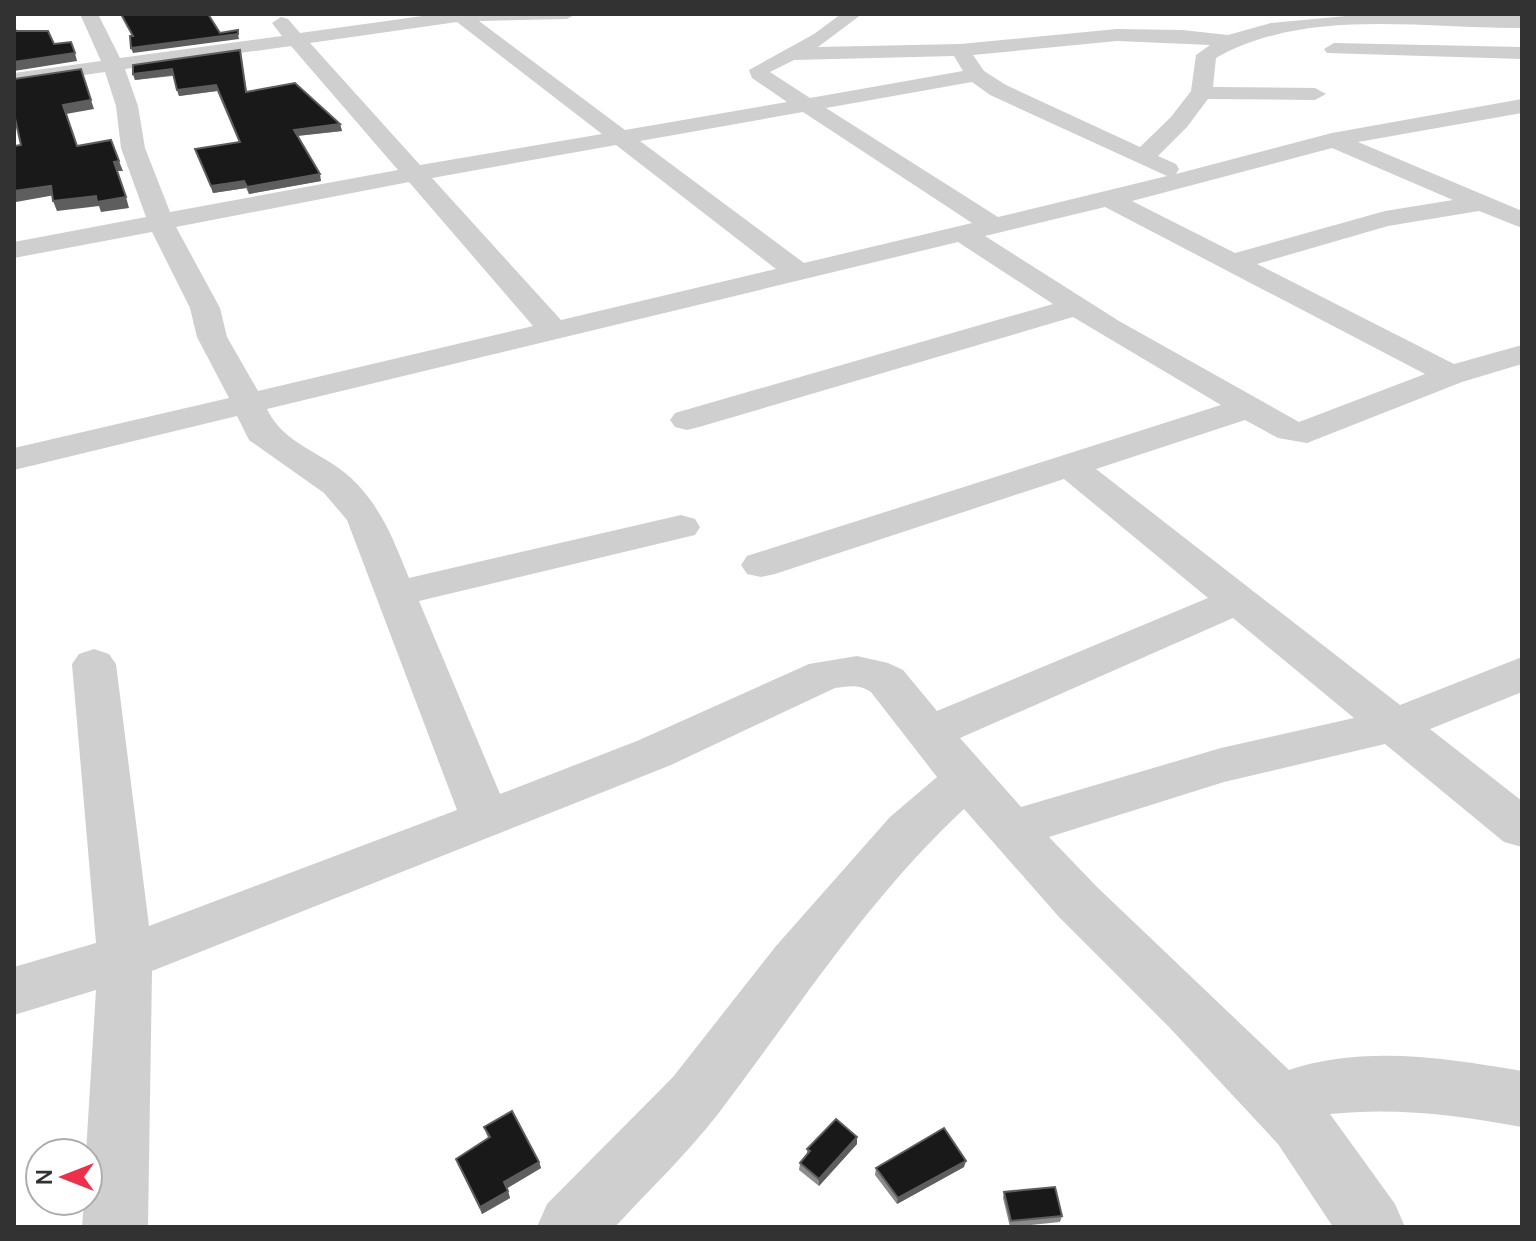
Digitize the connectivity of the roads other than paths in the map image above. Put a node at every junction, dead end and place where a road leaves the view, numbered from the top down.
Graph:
1 (89, 14) edge
2 (274, 14) edge
3 (520, 14) edge
4 (567, 14) edge
5 (468, 15) edge
6 (1410, 18) edge
7 (1299, 19) edge
8 (845, 20) edge
9 (1050, 21) dead end
10 (1522, 22) edge
11 (1078, 37) junction
12 (293, 39) junction
13 (1229, 40) junction
14 (1282, 46) dead end
15 (1307, 48) dead end
16 (900, 49) junction
17 (960, 50) junction
18 (1349, 50) junction
19 (1521, 51) edge
20 (793, 54) junction
21 (113, 65) junction
22 (1360, 72) dead end
23 (976, 75) junction
24 (14, 79) edge
25 (1202, 92) junction
26 (1315, 94) dead end
27 (807, 104) junction
28 (1522, 106) edge
29 (1459, 115) junction
30 (1500, 130) dead end
31 (620, 138) junction
32 (1332, 140) junction
33 (1144, 157) junction
34 (413, 174) junction
35 (1186, 178) junction
36 (1107, 198) junction
37 (1482, 203) junction
38 (1522, 220) edge
39 (162, 225) junction
40 (993, 225) junction
41 (962, 233) junction
42 (14, 250) edge
43 (1233, 262) junction
44 (798, 272) junction
45 (1076, 307) junction
46 (553, 330) junction
47 (1522, 355) edge
48 (1451, 375) junction
49 (248, 403) junction
50 (1247, 408) junction
51 (687, 420) dead end
52 (14, 459) edge
53 (1069, 465) junction
54 (681, 527) dead end
55 (761, 565) dead end
56 (396, 594) junction
57 (1239, 600) junction
58 (94, 664) dead end
59 (1522, 672) edge
60 (1395, 725) junction
61 (929, 733) junction
62 (966, 779) junction
63 (486, 820) junction
64 (1522, 828) edge
65 (1012, 829) junction
66 (125, 958) junction
67 (14, 991) edge
68 (1522, 1099) edge
69 (1279, 1101) junction
70 (115, 1227) edge
71 (570, 1227) edge
72 (1372, 1227) edge

1 - 21 street
2 - 12 street
3 - 4 street
3 - 5 street
5 - 12 street
5 - 31 street
6 - 7 street
6 - 10 street
7 - 13 street
8 - 16 street
8 - 20 street
9 - 11 street
11 - 13 street
11 - 17 street
12 - 21 street
12 - 34 street
13 - 14 street
13 - 25 street
15 - 18 street
16 - 17 street
16 - 20 street
17 - 23 street
18 - 19 street
18 - 22 street
20 - 27 street
21 - 24 street
21 - 39 street
23 - 27 street
23 - 33 street
25 - 26 street
25 - 33 street
27 - 31 street
27 - 40 street
28 - 29 street
29 - 30 street
29 - 32 street
31 - 34 street
31 - 44 street
32 - 35 street
32 - 37 street
33 - 35 street
34 - 39 street
34 - 46 street
35 - 36 street
36 - 40 street
36 - 43 street
37 - 38 street
37 - 43 street
39 - 42 street
39 - 49 street
40 - 41 street
41 - 44 street
41 - 45 street
43 - 48 street
44 - 46 street
45 - 50 street
45 - 51 street
46 - 49 street
47 - 48 street
48 - 50 street
49 - 52 street
49 - 56 street
50 - 53 street
53 - 55 street
53 - 57 street
54 - 56 street
56 - 63 street
57 - 60 street
57 - 61 street
58 - 66 street
59 - 60 street
60 - 64 street
60 - 65 street
61 - 62 street
61 - 63 street
62 - 65 street
62 - 71 street
63 - 66 street
65 - 69 street
66 - 67 street
66 - 70 street
68 - 69 street
69 - 72 street

